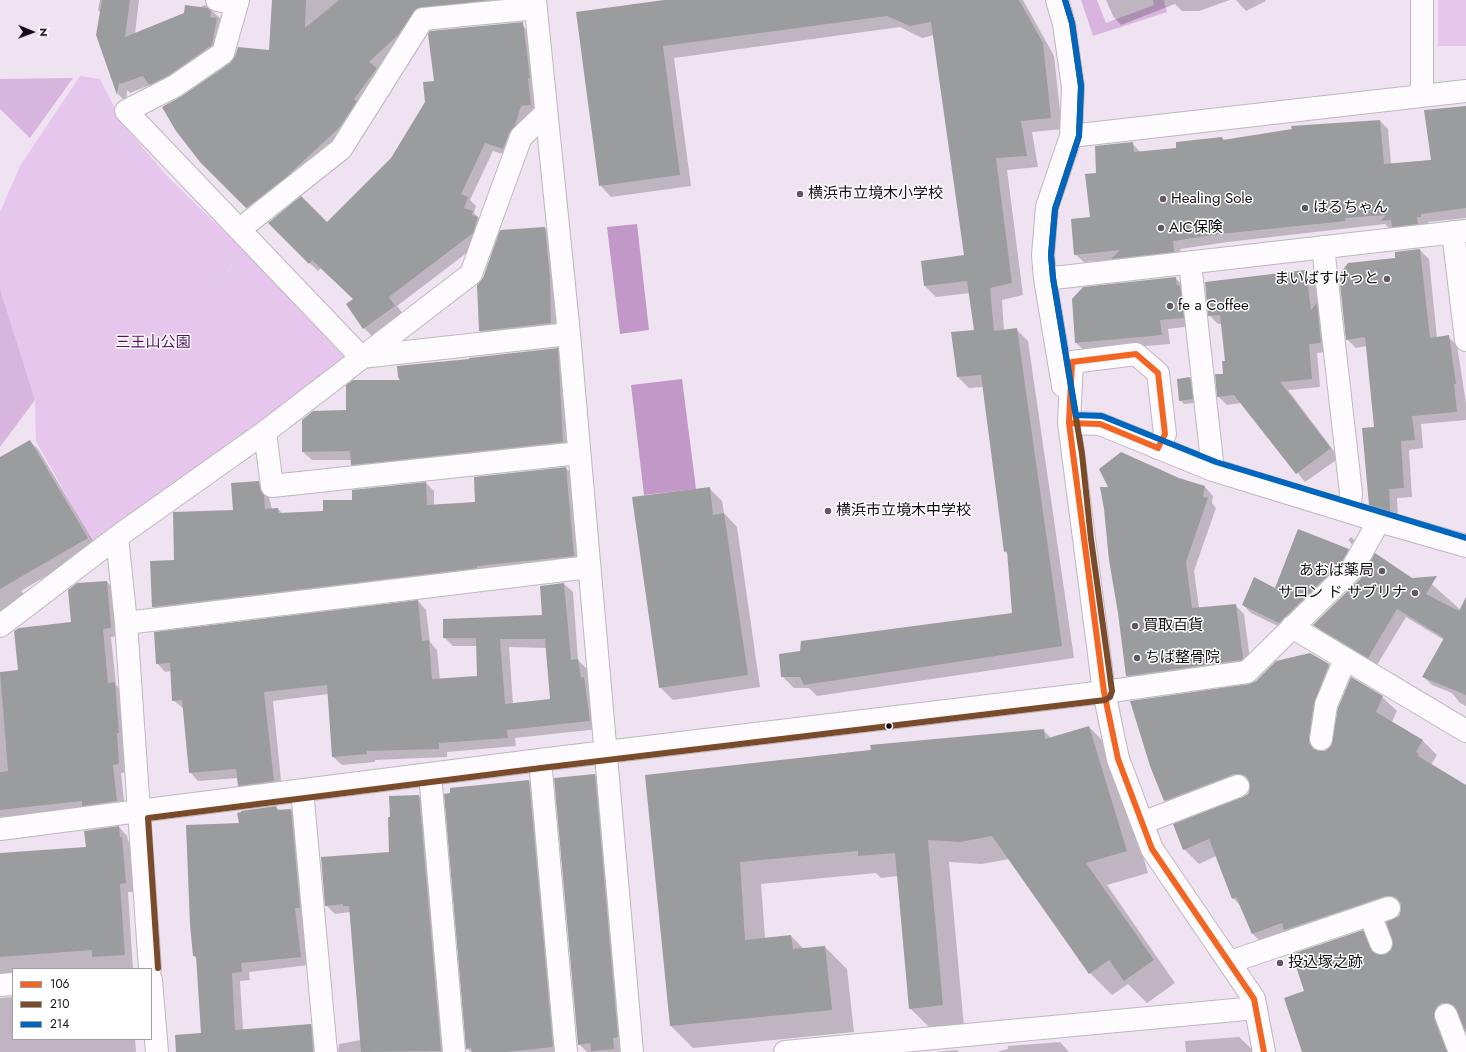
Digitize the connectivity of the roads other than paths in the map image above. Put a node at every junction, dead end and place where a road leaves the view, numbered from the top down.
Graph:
1 (1057, 0) edge
2 (1422, 0) edge
3 (230, 1) edge
4 (535, 4) edge
5 (1466, 91) edge
6 (1420, 95) junction
7 (546, 113) junction
8 (1071, 136) junction
9 (240, 229) junction
10 (1459, 231) edge
11 (1323, 247) junction
12 (1190, 263) junction
13 (1045, 279) junction
14 (569, 334) junction
15 (1466, 340) edge
16 (361, 357) junction
17 (1069, 423) junction
18 (265, 432) junction
19 (1158, 448) junction
20 (579, 453) junction
21 (1213, 470) junction
22 (1349, 512) junction
23 (1379, 521) junction
24 (117, 537) junction
25 (1466, 546) edge
26 (589, 567) junction
27 (126, 623) junction
28 (0, 626) edge
29 (1292, 627) junction
30 (1345, 659) junction
31 (1104, 692) junction
32 (1466, 731) edge
33 (1321, 739) dead end
34 (606, 752) junction
35 (540, 760) junction
36 (430, 774) junction
37 (1238, 786) dead end
38 (302, 790) junction
39 (139, 811) junction
40 (1142, 823) junction
41 (0, 829) edge
42 (1381, 943) dead end
43 (1230, 962) junction
44 (146, 968) edge
45 (12, 984) edge
46 (0, 985) edge
47 (1256, 1008) junction
48 (152, 1015) edge
49 (1453, 1016) edge
50 (976, 1043) edge
51 (823, 1050) edge
52 (157, 1052) edge
53 (326, 1052) edge
54 (454, 1052) edge
55 (566, 1052) edge
56 (632, 1052) edge
57 (785, 1052) edge
58 (1264, 1052) edge
59 (1460, 1052) edge

1 - 8 street
2 - 6 street
3 - 9 street
4 - 7 street
4 - 9 street
5 - 6 street
6 - 8 street
7 - 14 street
7 - 16 street
8 - 13 street
9 - 16 street
10 - 11 street
10 - 15 street
11 - 12 street
11 - 22 street
12 - 13 street
12 - 21 street
13 - 17 street
14 - 16 street
14 - 20 street
16 - 18 street
17 - 19 street
17 - 19 street
17 - 31 street
18 - 20 street
18 - 24 street
19 - 21 street
20 - 26 street
21 - 22 street
22 - 23 street
23 - 25 street
23 - 29 street
24 - 27 street
24 - 28 street
26 - 27 street
26 - 34 street
27 - 39 street
29 - 30 street
29 - 31 street
30 - 32 street
30 - 33 street
31 - 34 street
31 - 40 street
34 - 35 street
34 - 56 street
35 - 36 street
35 - 55 street
36 - 38 street
36 - 54 street
37 - 40 street
38 - 39 street
38 - 53 street
39 - 41 street
39 - 44 street
40 - 43 street
42 - 43 street
43 - 47 street
45 - 46 street
47 - 50 street
47 - 58 street
48 - 52 street
49 - 59 street
50 - 51 street
51 - 57 street

